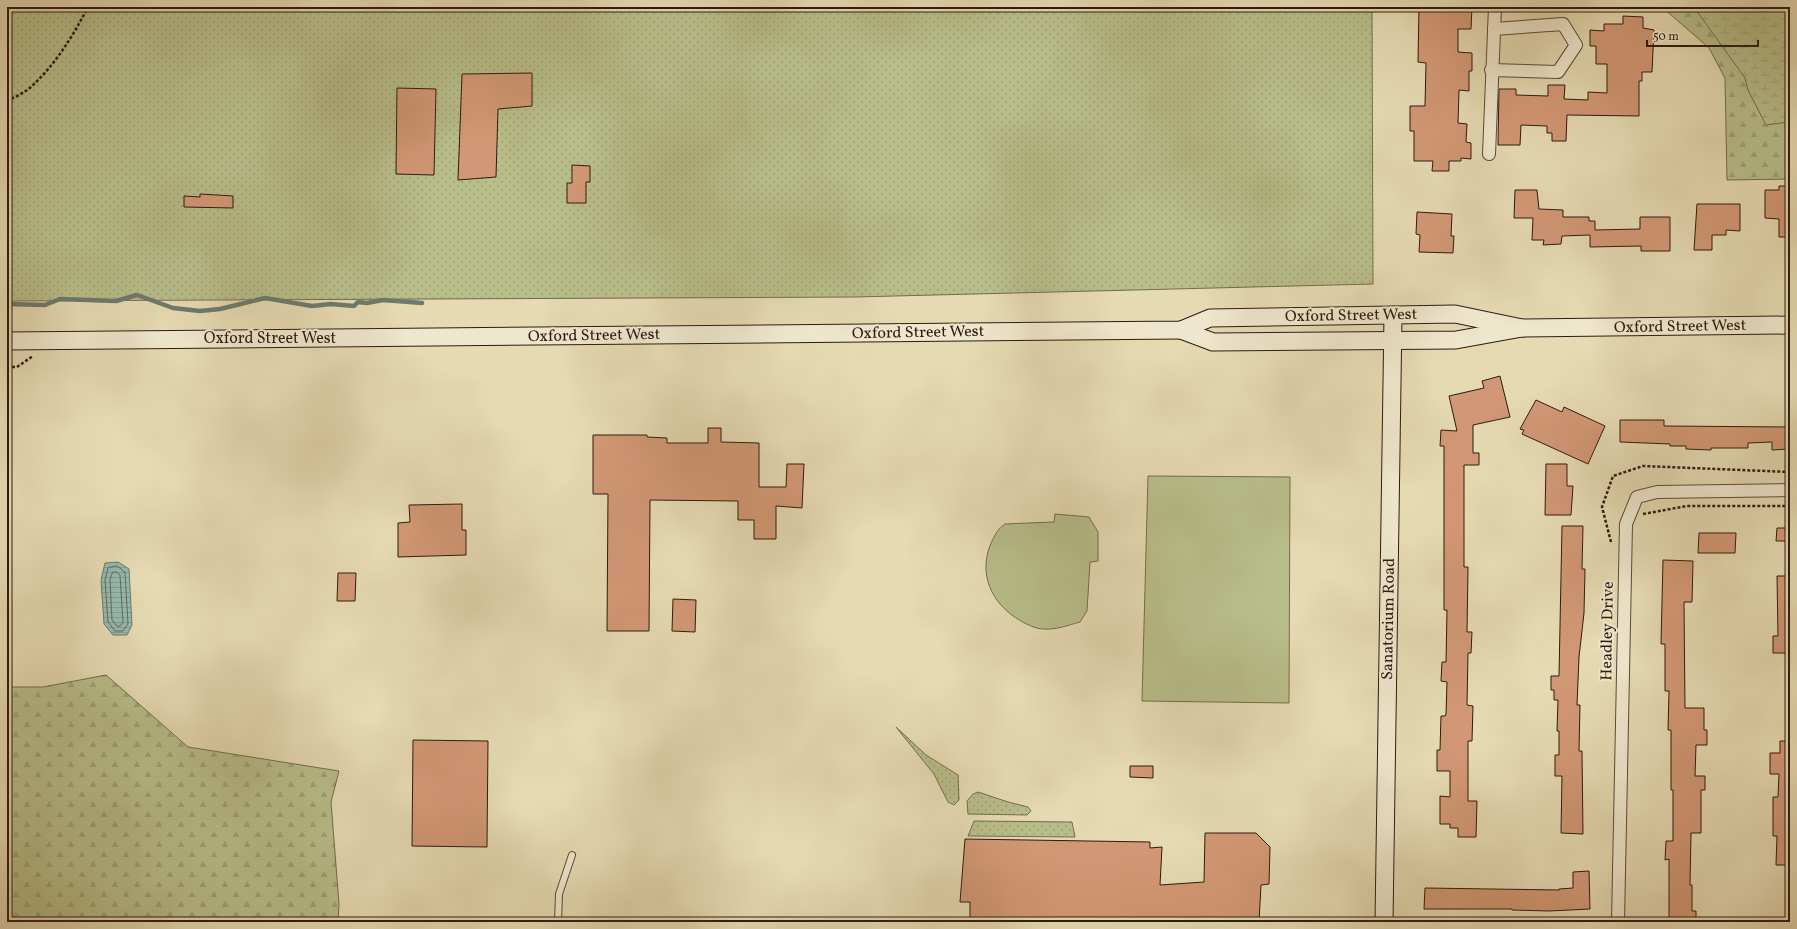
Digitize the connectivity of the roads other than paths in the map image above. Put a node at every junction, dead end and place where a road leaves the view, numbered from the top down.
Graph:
1 (1494, 7) edge
2 (1494, 29) junction
3 (1491, 70) junction
4 (1489, 154) dead end
5 (1394, 315) junction
6 (1790, 325) edge
7 (1522, 328) junction
8 (1181, 330) junction
9 (7, 341) edge
10 (1393, 341) junction
11 (1790, 490) edge
12 (572, 856) dead end
13 (558, 922) edge
14 (1384, 922) edge
15 (1618, 922) edge

1 - 2 street
2 - 3 street
2 - 3 street
3 - 4 street
5 - 7 main road, Oxford Street West
5 - 8 main road, Oxford Street West
5 - 10 main road, Sanatorium Road
6 - 7 main road, Oxford Street West
7 - 10 main road, Oxford Street West
8 - 9 main road, Oxford Street West
8 - 10 main road, Oxford Street West
10 - 14 main road, Sanatorium Road
11 - 15 street, Headley Drive
12 - 13 lane

